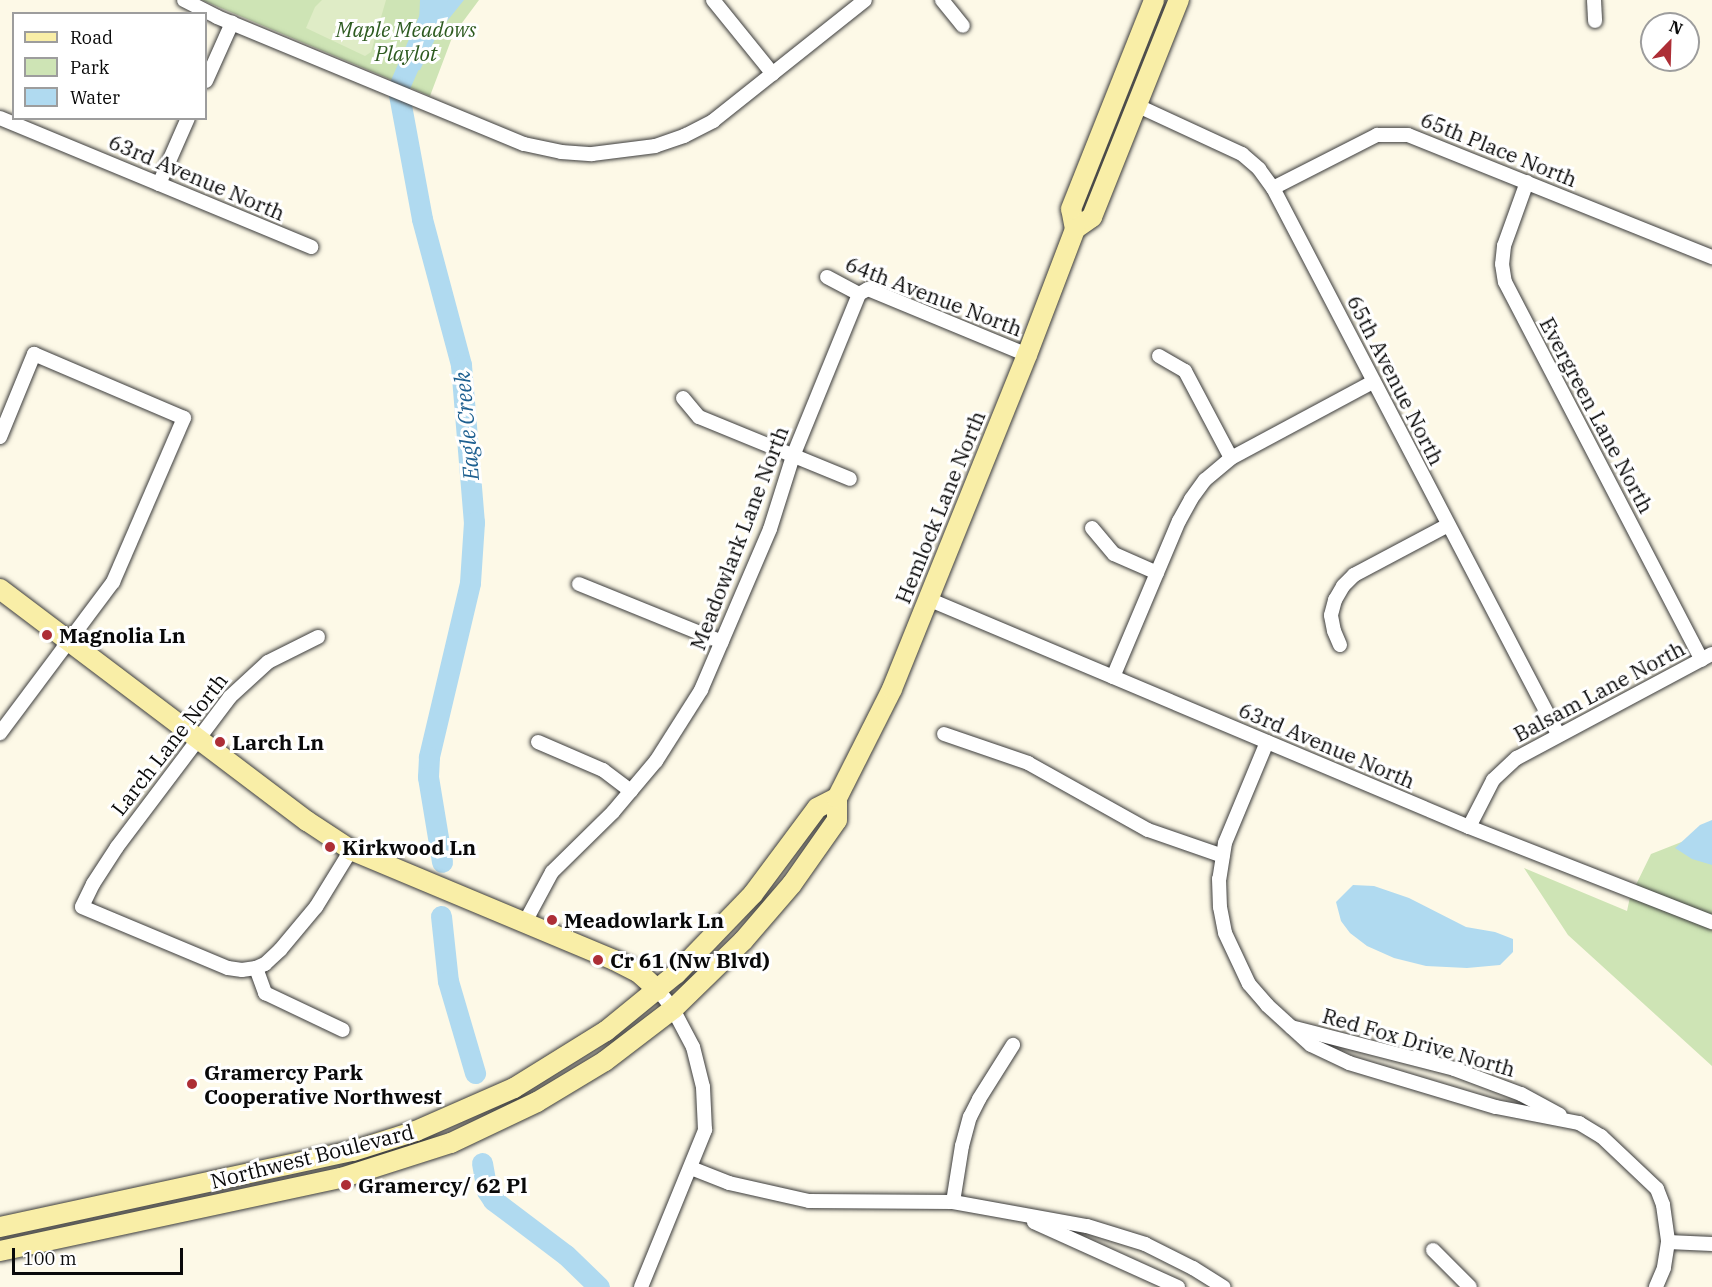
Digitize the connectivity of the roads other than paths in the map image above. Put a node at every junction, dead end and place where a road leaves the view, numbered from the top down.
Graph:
1 (184, 0) edge
2 (713, 0) edge
3 (865, 0) edge
4 (942, 0) edge
5 (1154, 0) edge
6 (1179, 0) edge
7 (1594, 0) edge
8 (1595, 21) dead end
9 (232, 23) junction
10 (963, 26) dead end
11 (773, 74) junction
12 (207, 79) edge
13 (1136, 105) junction
14 (0, 118) edge
15 (188, 120) edge
16 (1527, 182) junction
17 (159, 184) junction
18 (1273, 188) junction
19 (1075, 229) junction
20 (311, 247) dead end
21 (1712, 257) edge
22 (826, 277) dead end
23 (859, 294) junction
24 (1027, 355) junction
25 (1159, 356) dead end
26 (1373, 382) junction
27 (683, 398) dead end
28 (0, 437) edge
29 (793, 456) junction
30 (1231, 458) junction
31 (850, 480) dead end
32 (1448, 525) junction
33 (1092, 528) dead end
34 (1157, 573) junction
35 (579, 584) dead end
36 (0, 589) edge
37 (928, 599) junction
38 (318, 637) dead end
39 (69, 641) junction
40 (722, 642) junction
41 (1340, 645) dead end
42 (1707, 657) edge
43 (1113, 677) junction
44 (0, 733) edge
45 (944, 734) dead end
46 (1558, 734) junction
47 (198, 739) junction
48 (538, 742) dead end
49 (1267, 742) junction
50 (631, 791) junction
51 (837, 798) junction
52 (1469, 827) junction
53 (351, 850) junction
54 (1222, 856) junction
55 (1712, 922) edge
56 (524, 924) junction
57 (256, 968) junction
58 (658, 990) junction
59 (673, 1009) junction
60 (1290, 1026) junction
61 (343, 1029) dead end
62 (1013, 1045) dead end
63 (1567, 1119) junction
64 (691, 1168) junction
65 (953, 1202) junction
66 (84, 1209) junction
67 (1024, 1216) junction
68 (0, 1227) edge
69 (0, 1241) edge
70 (1668, 1242) junction
71 (1712, 1244) edge
72 (1433, 1250) dead end
73 (0, 1251) edge
74 (640, 1287) edge
75 (1178, 1287) edge
76 (1224, 1287) edge
77 (1470, 1287) edge
78 (1656, 1287) edge

1 - 9 street
2 - 11 street
3 - 11 street
4 - 10 street
5 - 19 main road, Hemlock Lane North
6 - 13 main road, Hemlock Lane North
7 - 8 street
9 - 11 street
9 - 12 street
13 - 18 street, 65th Avenue North
13 - 19 main road, Hemlock Lane North
14 - 17 street, 63rd Avenue North
15 - 17 street
16 - 18 street, 65th Place North
16 - 21 street, 65th Place North
16 - 42 street, Evergreen Lane North
17 - 20 street, 63rd Avenue North
18 - 26 street, 65th Avenue North
19 - 24 main road, Hemlock Lane North
22 - 23 street, 64th Avenue North
23 - 24 street, 64th Avenue North
23 - 29 street, Meadowlark Lane North
24 - 37 main road, Hemlock Lane North
25 - 30 street
26 - 30 street
26 - 32 street, 65th Avenue North
27 - 29 street
28 - 39 street
29 - 31 street
29 - 40 street, Meadowlark Lane North
30 - 34 street
32 - 41 street
32 - 46 street, 65th Avenue North
33 - 34 street
34 - 43 street
35 - 40 street
36 - 39 main road
37 - 43 street, 63rd Avenue North
37 - 51 main road, Hemlock Lane North
38 - 47 street, Larch Lane North
39 - 44 street
39 - 47 main road
40 - 50 street, Meadowlark Lane North
42 - 46 street, Balsam Lane North
43 - 49 street, 63rd Avenue North
45 - 54 street
46 - 52 street, Balsam Lane North
47 - 53 main road
47 - 57 street, Larch Lane North
48 - 50 street
49 - 52 street, 63rd Avenue North
49 - 54 street, Red Fox Drive North
50 - 56 street, Meadowlark Lane North
51 - 58 main road, Hemlock Lane North
51 - 59 main road, Hemlock Lane North
52 - 55 street, 63rd Avenue North
53 - 56 main road
53 - 57 street
54 - 60 street, Red Fox Drive North
56 - 58 main road
57 - 61 street
58 - 59 street
58 - 66 main road, Northwest Boulevard
59 - 64 street
59 - 73 main road, Northwest Boulevard
60 - 63 street, Red Fox Drive North
60 - 63 street, Red Fox Drive North
62 - 65 street
63 - 70 street, Red Fox Drive North
64 - 65 street
64 - 74 street
65 - 67 street
66 - 68 main road, Northwest Boulevard
66 - 69 main road
67 - 75 street
67 - 76 street
70 - 71 street
70 - 78 street, Red Fox Drive North
72 - 77 street

